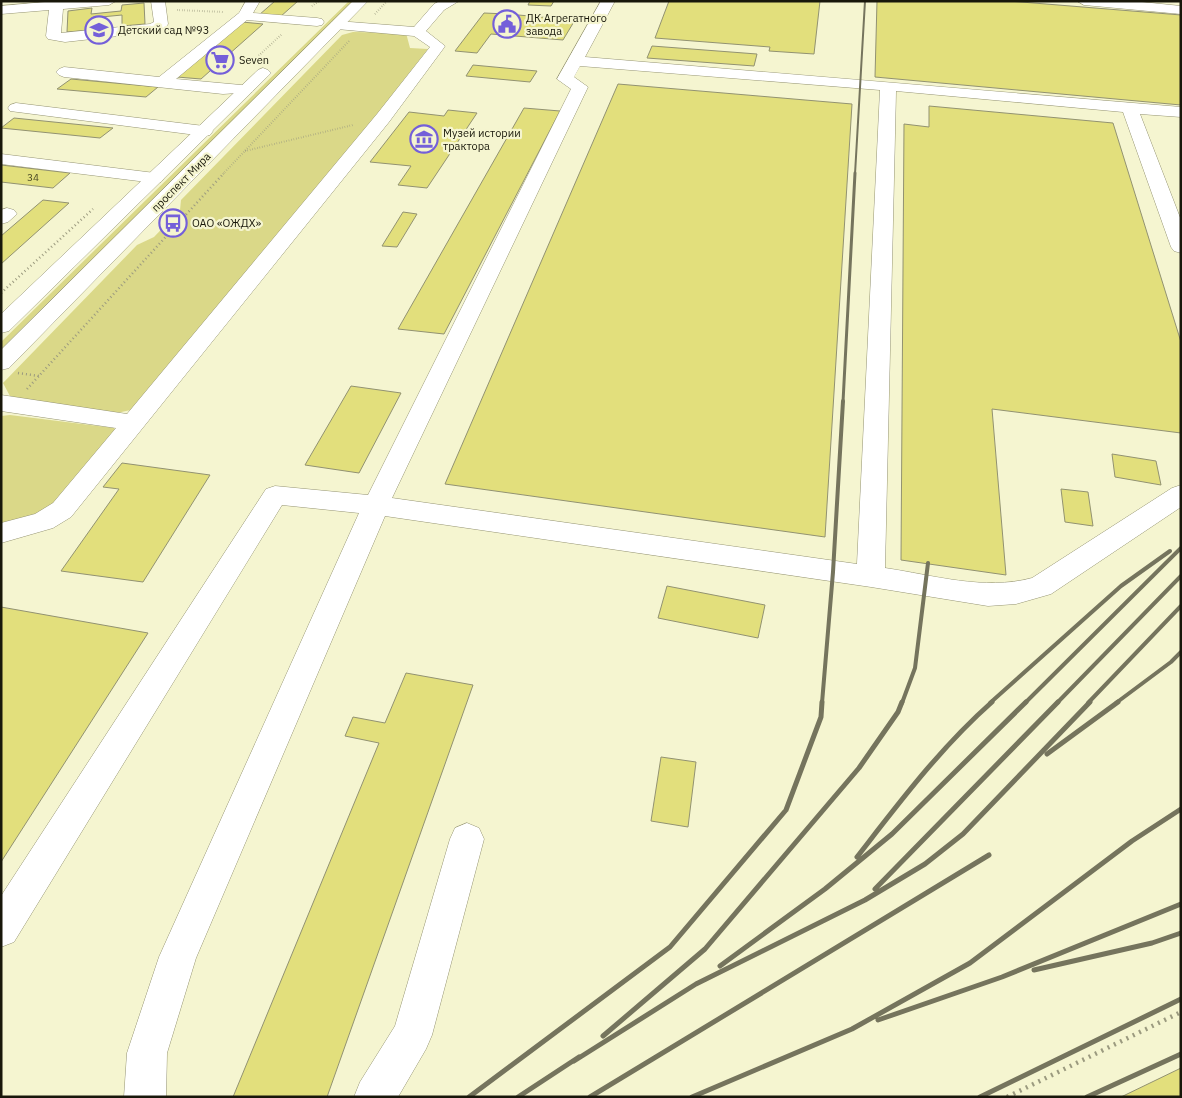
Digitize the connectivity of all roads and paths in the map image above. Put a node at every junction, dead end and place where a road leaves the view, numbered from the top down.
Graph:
1 (109, 1) edge
2 (253, 1) edge
3 (339, 1) edge
4 (361, 1) edge
5 (452, 1) edge
6 (608, 1) edge
7 (1084, 1) edge
8 (56, 6) junction
9 (159, 6) edge
10 (1, 10) edge
11 (1181, 10) edge
12 (244, 16) junction
13 (317, 22) junction
14 (337, 25) junction
15 (287, 29) dead end
16 (418, 32) junction
17 (303, 36) dead end
18 (353, 37) dead end
19 (253, 61) dead end
20 (577, 61) junction
21 (274, 62) dead end
22 (64, 72) dead end
23 (163, 82) junction
24 (888, 86) junction
25 (246, 90) junction
26 (16, 108) dead end
27 (1130, 108) junction
28 (1181, 112) edge
29 (383, 118) junction
30 (204, 131) junction
31 (244, 151) junction
32 (1, 159) edge
33 (156, 178) junction
34 (100, 203) dead end
35 (1181, 247) edge
36 (1, 293) edge
37 (1, 326) edge
38 (8, 368) edge
39 (39, 376) junction
40 (11, 400) edge
41 (135, 423) junction
42 (1181, 494) edge
43 (376, 505) junction
44 (1, 533) edge
45 (871, 576) junction
46 (467, 839) dead end
47 (1, 929) edge
48 (1181, 1012) edge
49 (145, 1097) edge
50 (375, 1097) edge
51 (1007, 1097) edge

1 - 8 main road
2 - 12 main road
3 - 13 main road
4 - 14 main road, проспект Мира
5 - 16 main road
6 - 20 main road
7 - 11 main road
8 - 9 main road
8 - 10 main road
9 - 12 path
12 - 13 main road
12 - 23 main road
13 - 17 main road
14 - 16 main road
14 - 38 main road, проспект Мира
15 - 19 path
16 - 29 main road
18 - 31 path
20 - 24 main road
20 - 43 main road
21 - 25 main road, проспект Мира
22 - 23 main road
23 - 25 main road
24 - 27 main road
24 - 45 main road
25 - 30 main road, проспект Мира
26 - 30 main road
27 - 28 main road
27 - 35 main road
29 - 31 path
29 - 41 main road
30 - 33 main road, проспект Мира
31 - 39 path
32 - 33 main road
33 - 37 main road, проспект Мира
34 - 36 path
38 - 39 path
39 - 40 path
40 - 41 main road
41 - 44 main road
42 - 45 main road
43 - 45 main road
43 - 47 main road
43 - 49 main road
46 - 50 main road
48 - 51 path

